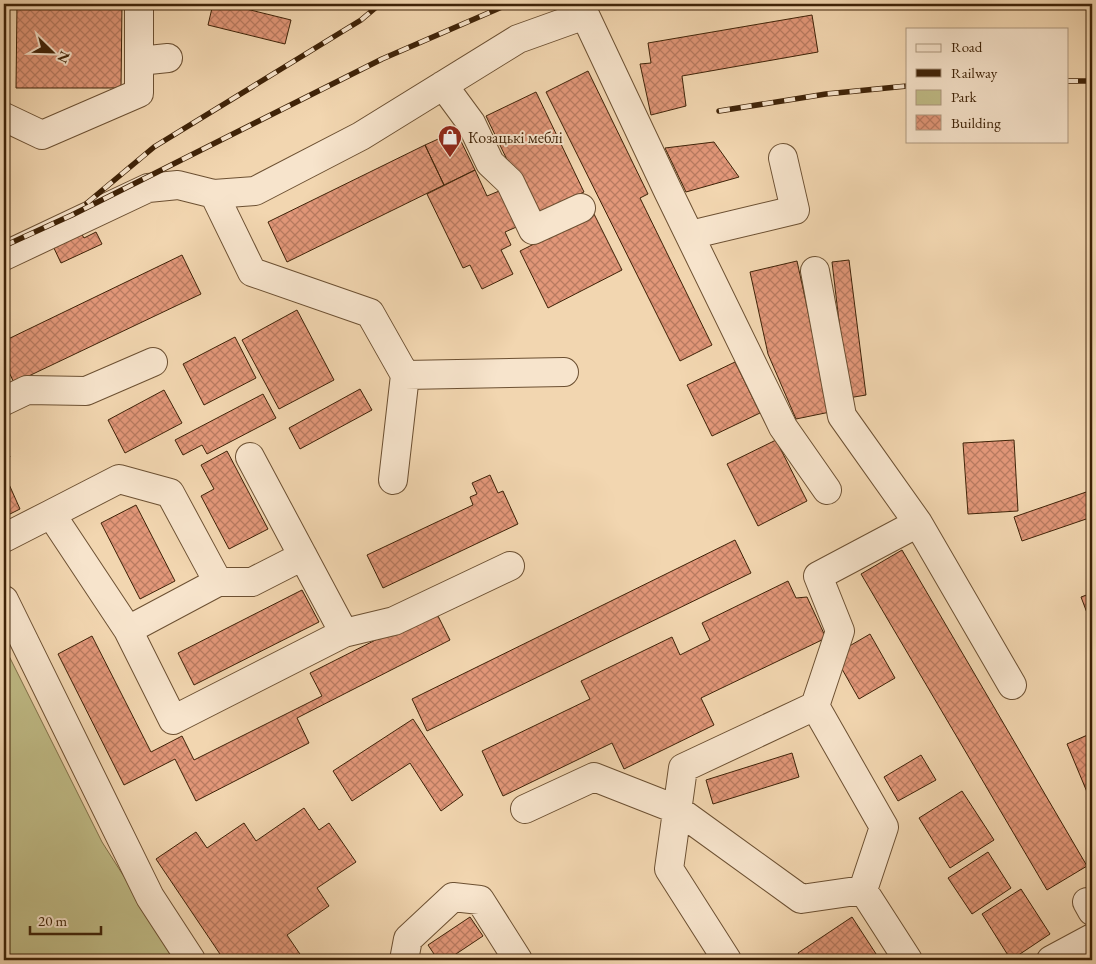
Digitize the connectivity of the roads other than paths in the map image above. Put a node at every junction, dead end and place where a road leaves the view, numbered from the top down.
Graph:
1 (139, 4) edge
2 (168, 58) dead end
3 (139, 61) junction
4 (442, 85) junction
5 (4, 117) edge
6 (783, 158) dead end
7 (214, 194) junction
8 (581, 208) dead end
9 (690, 235) junction
10 (4, 256) edge
11 (816, 271) dead end
12 (153, 362) dead end
13 (564, 372) dead end
14 (405, 375) junction
15 (4, 401) edge
16 (250, 457) dead end
17 (393, 480) dead end
18 (827, 490) dead end
19 (51, 514) junction
20 (918, 523) junction
21 (4, 538) edge
22 (303, 556) junction
23 (510, 566) dead end
24 (218, 582) junction
25 (4, 600) edge
26 (128, 630) junction
27 (344, 633) junction
28 (1012, 685) dead end
29 (815, 706) junction
30 (524, 809) dead end
31 (678, 810) junction
32 (863, 890) junction
33 (1092, 938) edge
34 (191, 960) edge
35 (404, 960) edge
36 (518, 960) edge
37 (727, 960) edge
38 (908, 960) edge
39 (1051, 960) edge

1 - 3 lane
2 - 3 lane
3 - 5 lane
4 - 7 lane
4 - 8 lane
4 - 9 lane
6 - 9 lane
7 - 10 lane
7 - 14 lane
9 - 18 lane
11 - 20 lane
12 - 15 lane
13 - 14 lane
14 - 17 lane
16 - 22 lane
19 - 21 lane
19 - 24 lane
19 - 26 lane
20 - 28 lane
20 - 29 lane
22 - 24 lane
22 - 27 lane
23 - 27 lane
24 - 26 lane
25 - 34 lane
26 - 27 lane
29 - 31 lane
29 - 32 lane
30 - 31 lane
31 - 32 lane
31 - 37 lane
32 - 38 lane
33 - 39 lane
35 - 36 lane

